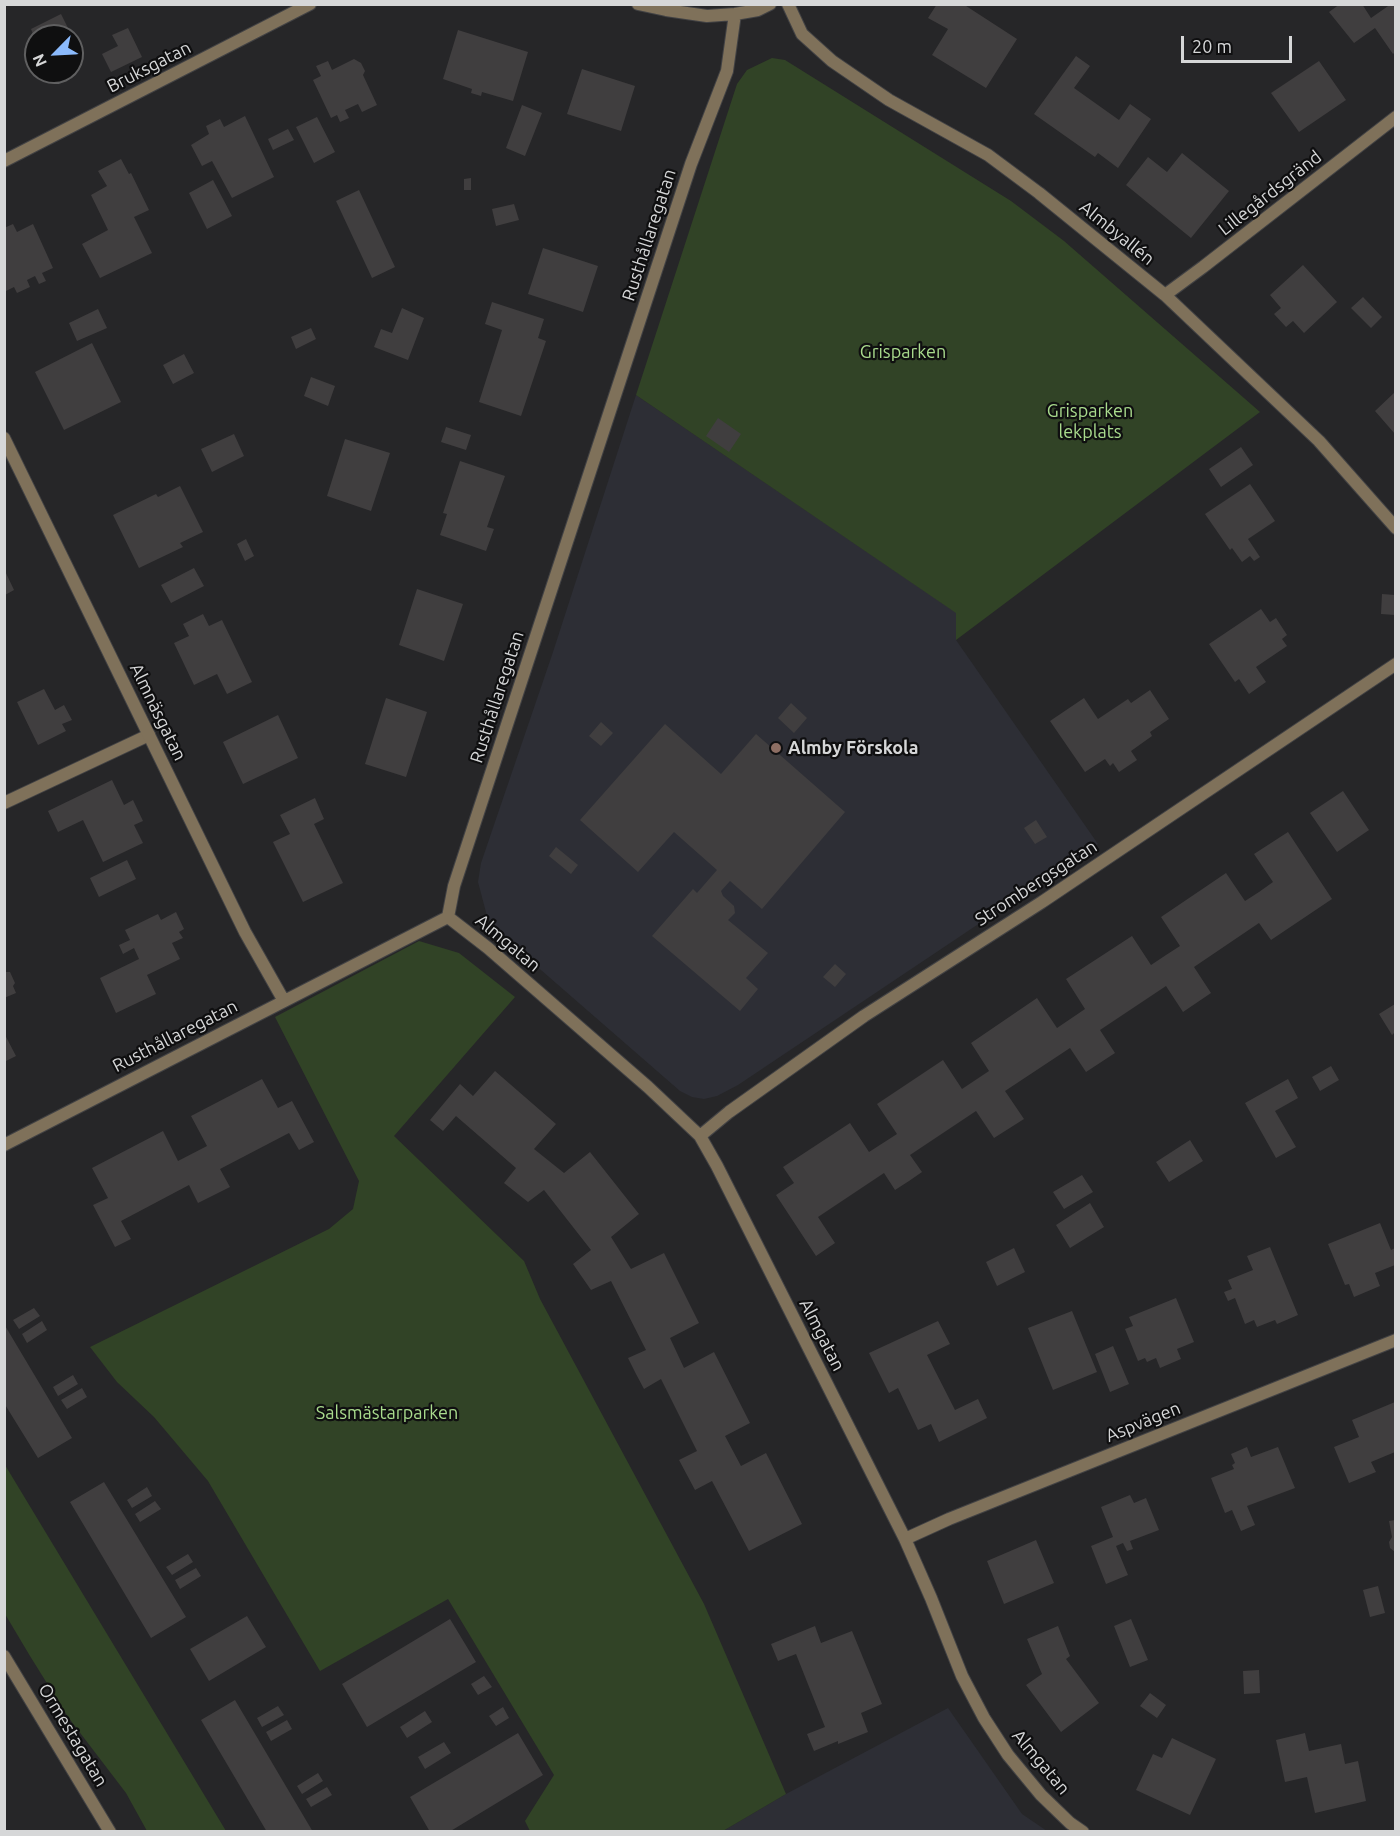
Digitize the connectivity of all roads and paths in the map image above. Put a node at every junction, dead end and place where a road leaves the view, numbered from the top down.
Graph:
1 (310, 4) edge
2 (638, 4) edge
3 (770, 4) edge
4 (788, 4) edge
5 (735, 15) junction
6 (1395, 117) edge
7 (4, 161) edge
8 (1165, 295) junction
9 (4, 438) edge
10 (1395, 528) edge
11 (1395, 664) edge
12 (149, 735) junction
13 (4, 803) edge
14 (448, 917) junction
15 (284, 1000) junction
16 (700, 1136) junction
17 (4, 1144) edge
18 (1395, 1340) edge
19 (905, 1539) junction
20 (4, 1656) edge
21 (110, 1832) edge
22 (1083, 1832) edge

1 - 7 street, Bruksgatan
2 - 5 street
3 - 5 street
4 - 8 street, Almbyallén
5 - 14 street, Rusthållaregatan
6 - 8 street, Lillegårdsgränd
8 - 10 street, Almbyallén
9 - 12 street, Almnäsgatan
11 - 16 street, Strombergsgatan
12 - 13 street
12 - 15 street, Almnäsgatan
14 - 15 street, Rusthållaregatan
14 - 16 street, Almgatan
15 - 17 street, Rusthållaregatan
16 - 19 street, Almgatan
18 - 19 street, Aspvägen
19 - 22 street, Almgatan
20 - 21 street, Ormestagatan

